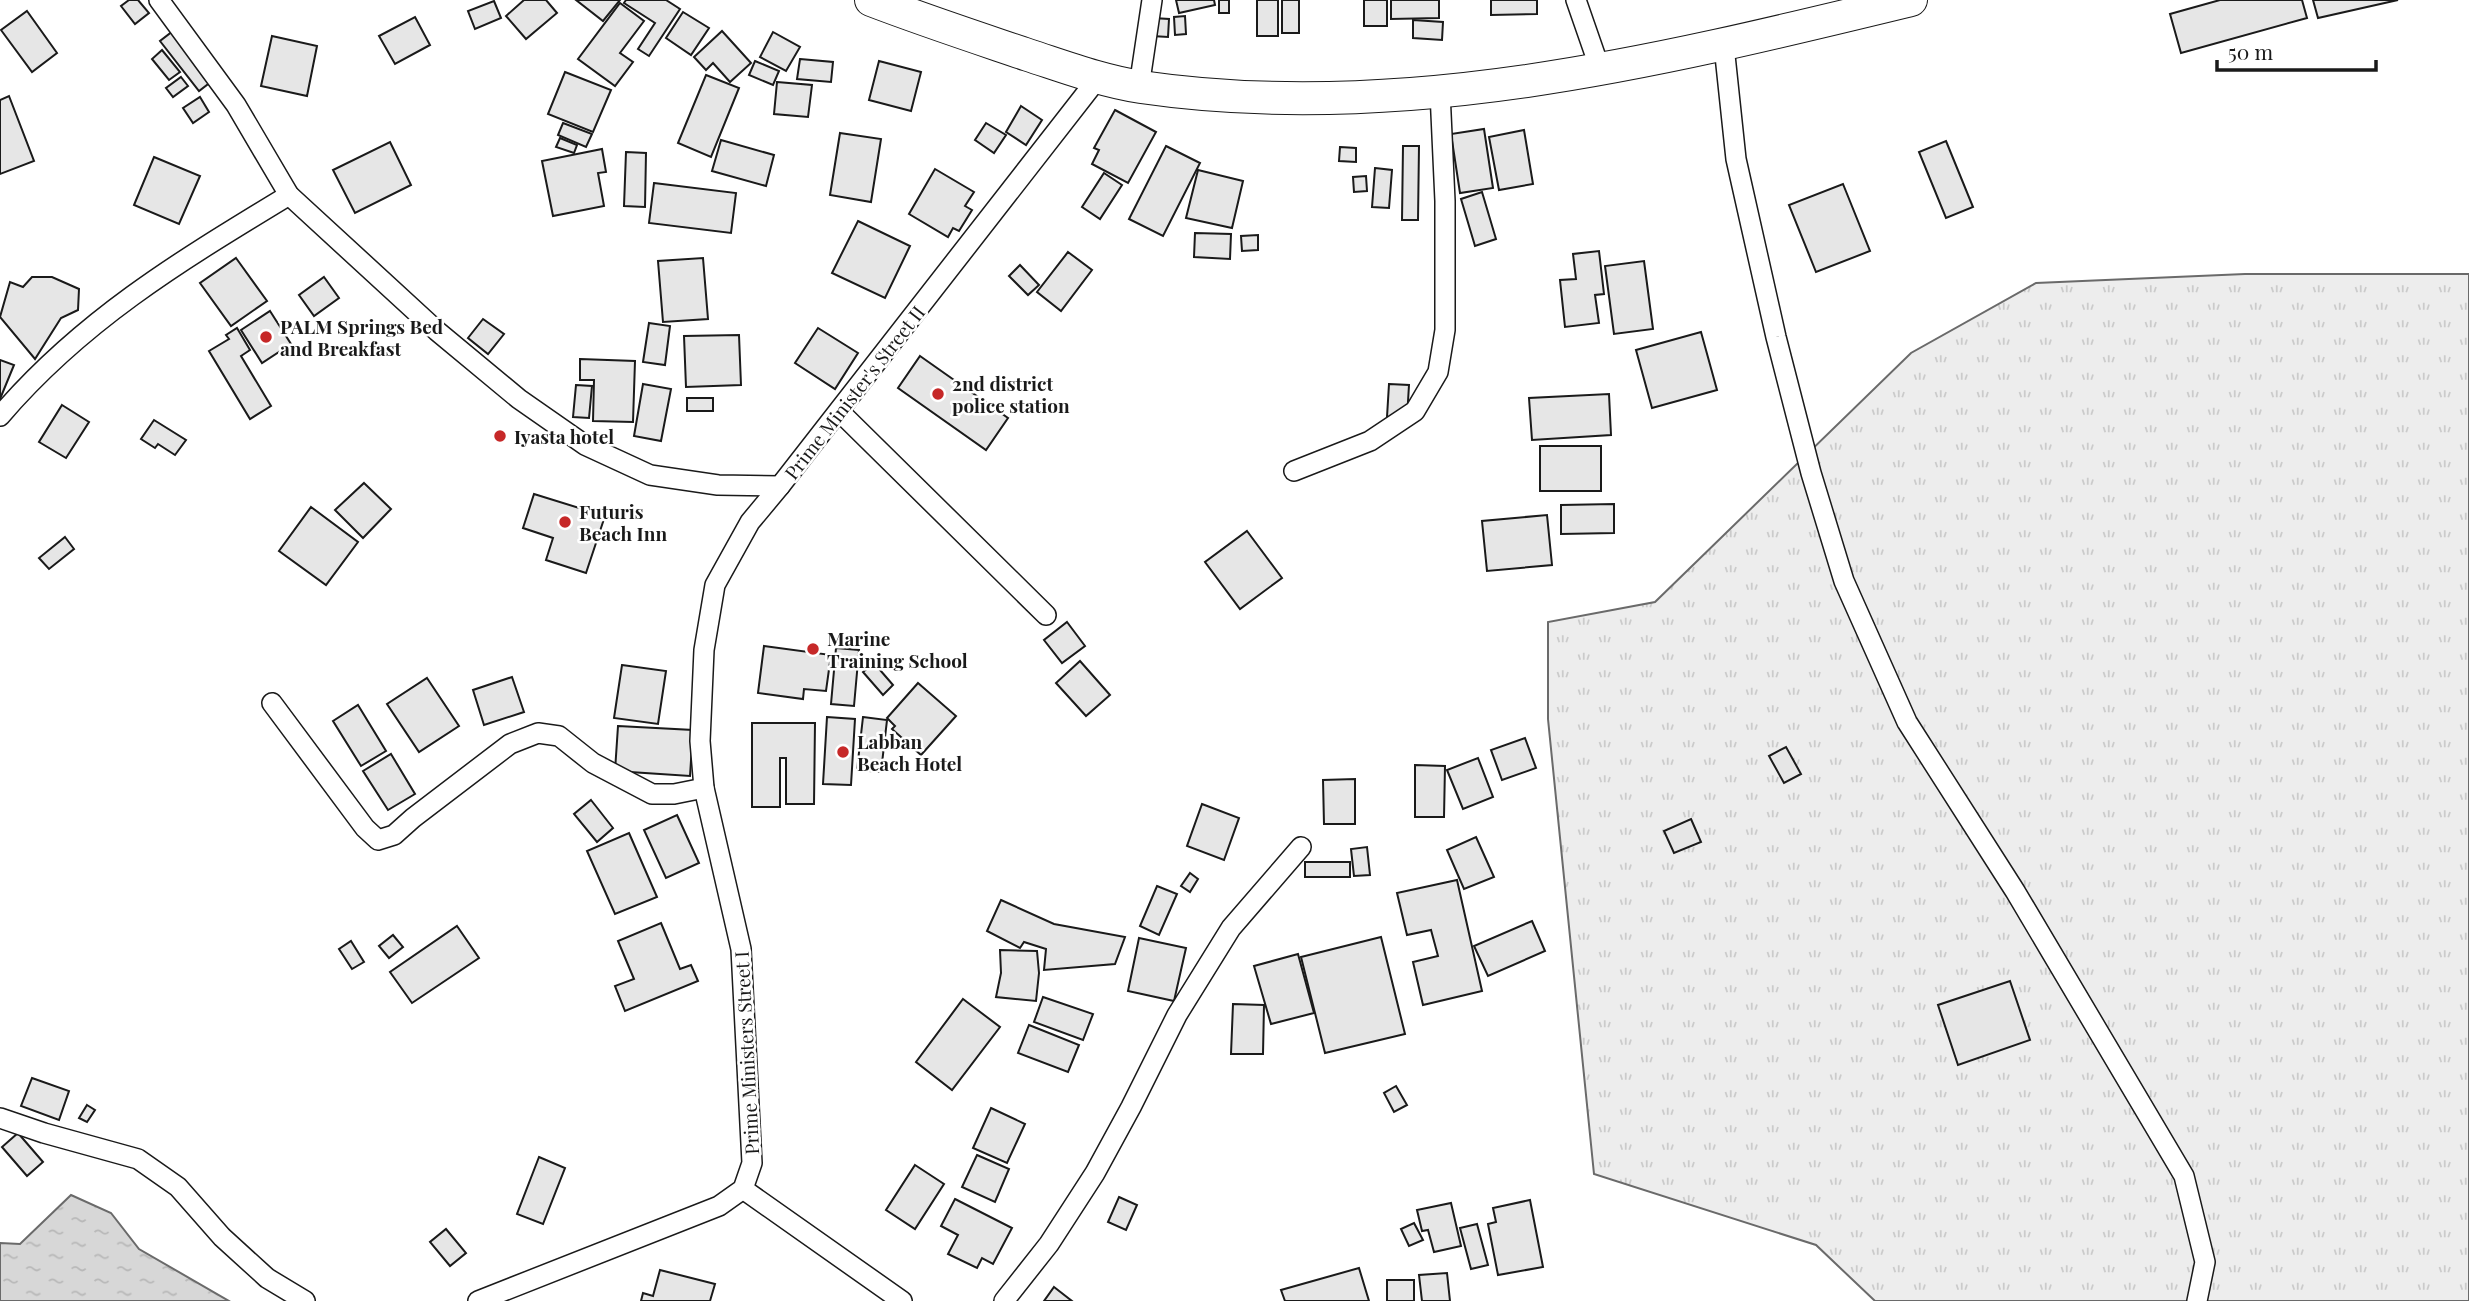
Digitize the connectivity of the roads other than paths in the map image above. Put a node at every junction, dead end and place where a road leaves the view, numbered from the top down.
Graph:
1 (159, 0) edge
2 (871, 0) edge
3 (1152, 0) edge
4 (1576, 0) edge
5 (1911, 0) edge
6 (1724, 46) junction
7 (1600, 69) junction
8 (1098, 78) junction
9 (1139, 87) junction
10 (1440, 92) junction
11 (289, 195) junction
12 (839, 412) junction
13 (0, 416) edge
14 (1294, 471) dead end
15 (780, 486) junction
16 (1046, 615) dead end
17 (272, 703) dead end
18 (704, 788) junction
19 (1301, 847) dead end
20 (0, 1118) edge
21 (743, 1189) junction
22 (891, 1298) edge
23 (305, 1301) edge
24 (478, 1301) edge
25 (1004, 1301) edge
26 (2197, 1301) edge

1 - 11 street, Prime Minister's Street II
2 - 8 highway
3 - 9 street
4 - 7 street
5 - 6 highway
6 - 7 highway
6 - 26 street
7 - 10 highway
8 - 9 highway
8 - 12 street, Prime Minister's Street II
9 - 10 highway
10 - 14 street
11 - 13 street
11 - 15 street, Prime Minister's Street II
12 - 15 street, Prime Minister's Street II
12 - 16 street
15 - 18 street, Prime Ministers Street I
17 - 18 street
18 - 21 street, Prime Ministers Street I
19 - 25 street
20 - 23 street
21 - 22 street
21 - 24 street

